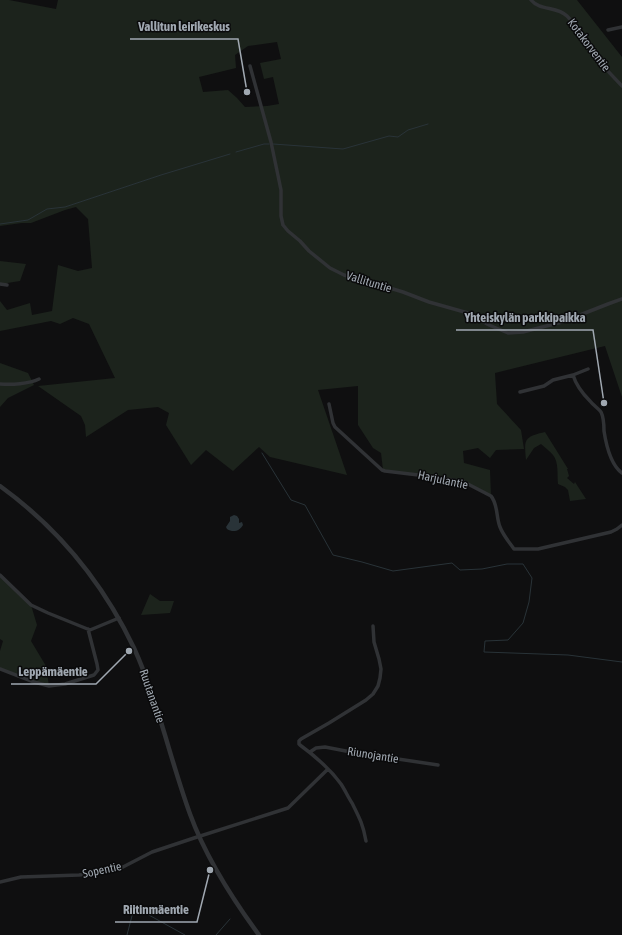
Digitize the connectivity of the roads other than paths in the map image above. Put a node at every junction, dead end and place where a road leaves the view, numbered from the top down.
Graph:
1 (531, 0) edge
2 (622, 27) edge
3 (608, 30) dead end
4 (250, 66) dead end
5 (622, 86) edge
6 (0, 284) edge
7 (7, 285) dead end
8 (622, 299) edge
9 (588, 369) dead end
10 (572, 375) junction
11 (39, 380) dead end
12 (0, 384) edge
13 (520, 392) dead end
14 (329, 404) dead end
15 (622, 473) edge
16 (0, 486) edge
17 (622, 526) edge
18 (0, 575) edge
19 (119, 618) junction
20 (373, 626) dead end
21 (88, 629) junction
22 (0, 669) edge
23 (310, 752) junction
24 (438, 765) dead end
25 (328, 769) junction
26 (199, 836) junction
27 (366, 841) dead end
28 (0, 882) edge
29 (259, 935) edge

1 - 5 street, Kotakorventie
2 - 3 street
4 - 8 street, Vallituntie
6 - 7 street
9 - 10 street
10 - 13 street
10 - 15 street
11 - 12 street
14 - 17 street, Harjulantie
16 - 19 street, Ruutanantie
18 - 21 street
19 - 21 street
19 - 26 street, Ruutanantie
20 - 23 street
21 - 22 street
23 - 24 street, Riunojantie
23 - 25 street
25 - 26 street, Sopentie
25 - 27 street
26 - 28 street, Sopentie
26 - 29 street, Ruutanantie

